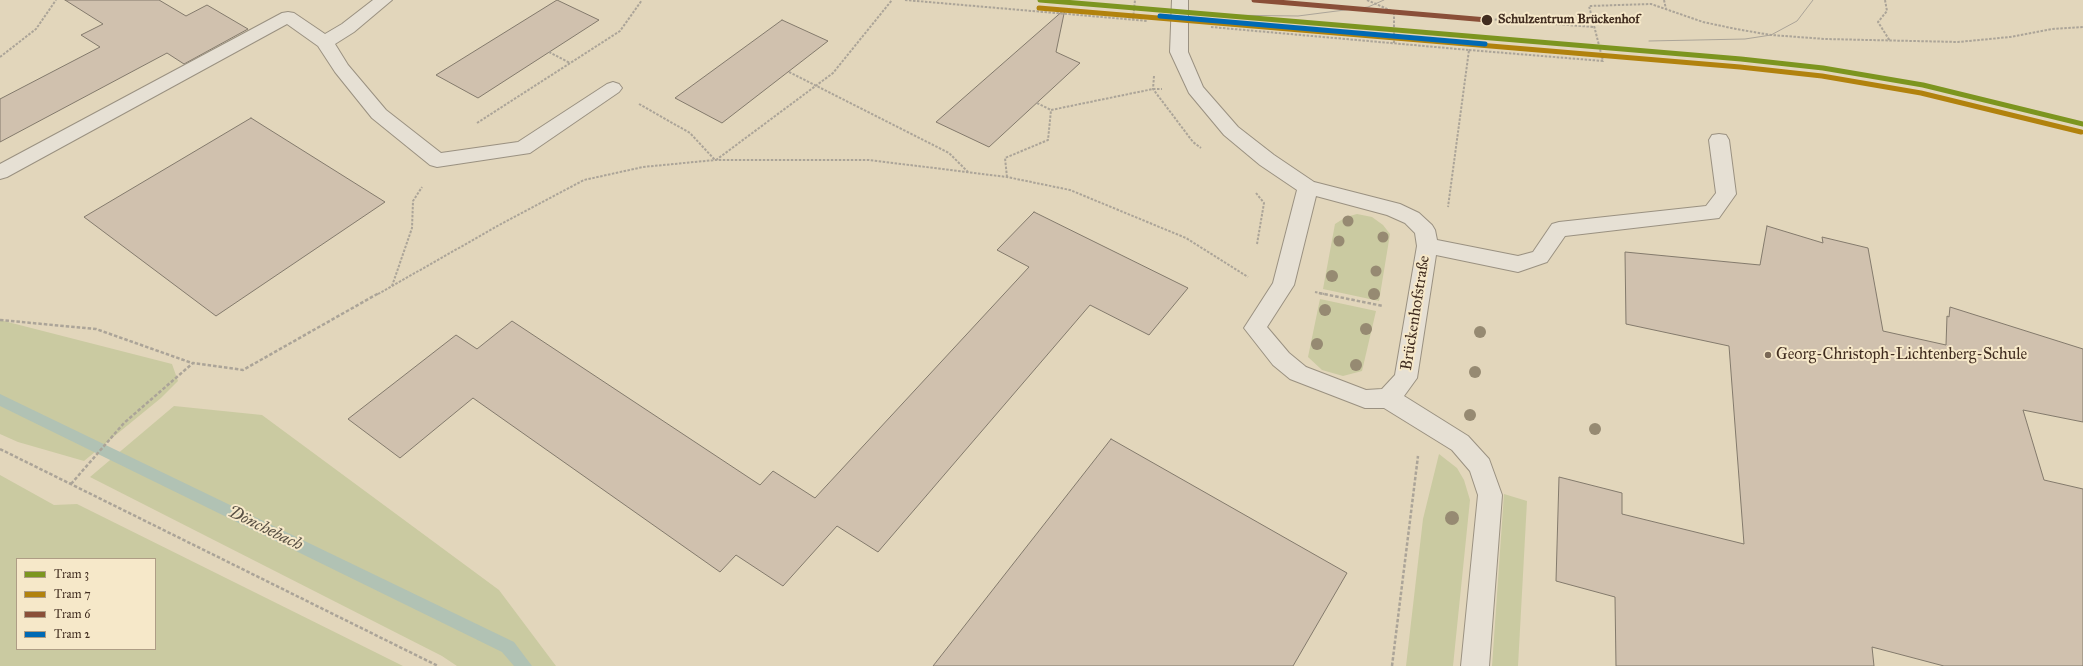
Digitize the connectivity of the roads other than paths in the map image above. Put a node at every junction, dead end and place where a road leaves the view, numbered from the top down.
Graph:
1 (384, 0) edge
2 (1180, 0) edge
3 (325, 42) junction
4 (613, 88) road end
5 (1719, 140) dead end
6 (0, 172) edge
7 (1308, 188) junction
8 (1427, 246) junction
9 (1388, 398) junction
10 (1475, 666) edge

1 - 3 street
2 - 7 street, Brückenhofstraße
3 - 4 street
3 - 6 street
5 - 8 street
7 - 8 street, Brückenhofstraße
7 - 9 street
8 - 9 street, Brückenhofstraße
9 - 10 street

